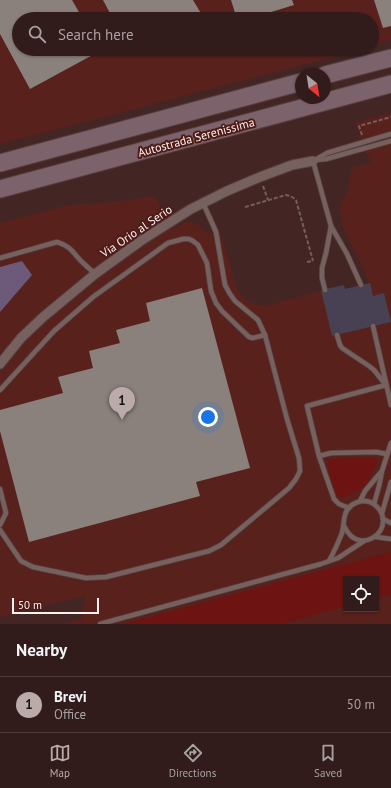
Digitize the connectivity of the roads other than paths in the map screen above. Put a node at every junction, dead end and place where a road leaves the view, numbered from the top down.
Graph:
1 (391, 58) edge
2 (331, 73) edge
3 (295, 84) edge
4 (391, 84) edge
5 (391, 134) edge
6 (391, 141) edge
7 (313, 161) junction
8 (0, 163) edge
9 (0, 189) edge
10 (203, 203) junction
11 (331, 226) junction
12 (0, 258) edge
13 (95, 274) junction
14 (360, 285) dead end
15 (325, 290) dead end
16 (373, 326) dead end
17 (265, 335) junction
18 (337, 335) dead end
19 (0, 364) edge
20 (386, 385) junction
21 (0, 390) edge
22 (391, 405) edge
23 (391, 443) edge
24 (387, 454) junction
25 (319, 456) junction
26 (382, 471) junction
27 (391, 482) edge
28 (0, 490) edge
29 (360, 501) junction
30 (374, 504) junction
31 (349, 508) junction
32 (382, 512) junction
33 (384, 519) junction
34 (391, 523) edge
35 (0, 525) edge
36 (344, 526) junction
37 (0, 530) edge
38 (376, 537) junction
39 (391, 539) edge
40 (364, 541) junction
41 (329, 561) junction
42 (100, 624) edge

1 - 2 highway
3 - 8 highway
4 - 9 highway, Autostrada Serenissima
5 - 7 lane
6 - 7 lane
7 - 10 street, Via Orio al Serio
7 - 11 lane
10 - 13 street, Via Orio al Serio
10 - 17 lane
11 - 14 lane
11 - 15 lane
12 - 13 lane
13 - 19 street, Via Orio al Serio
16 - 20 lane
17 - 21 lane
17 - 37 lane
18 - 20 lane
20 - 22 lane
20 - 25 lane
23 - 24 lane
24 - 25 lane
24 - 26 lane
25 - 31 lane
26 - 29 lane
26 - 30 lane
27 - 32 lane
28 - 35 lane
29 - 30 lane
29 - 31 lane
30 - 32 lane
31 - 36 lane
32 - 33 lane
33 - 34 lane
33 - 38 lane
36 - 40 lane
36 - 41 lane
38 - 39 lane
38 - 40 lane
40 - 41 lane
41 - 42 lane

